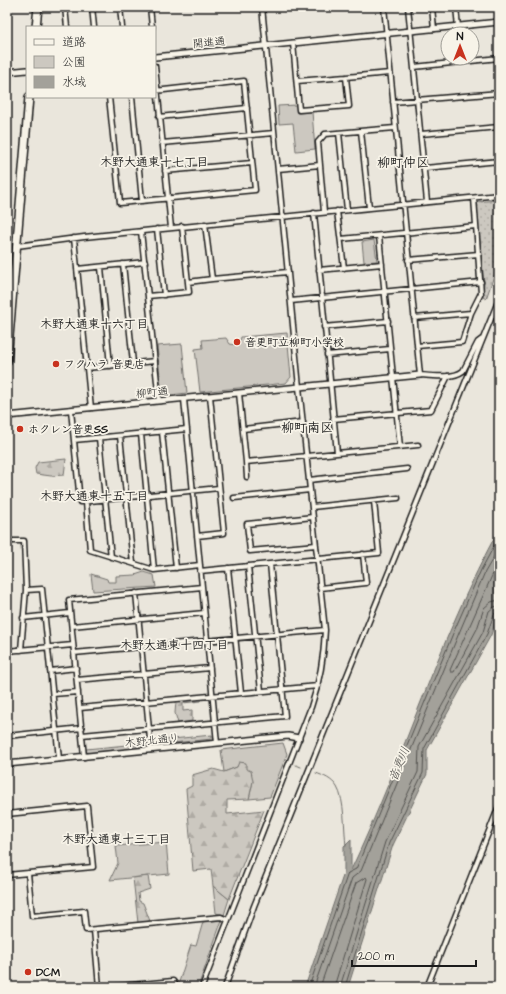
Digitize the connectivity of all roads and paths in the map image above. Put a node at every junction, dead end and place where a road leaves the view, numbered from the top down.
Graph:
1 (38, 7) edge
2 (65, 7) edge
3 (71, 7) edge
4 (92, 7) edge
5 (120, 7) edge
6 (150, 7) edge
7 (262, 7) edge
8 (384, 7) edge
9 (408, 7) edge
10 (432, 7) edge
11 (456, 7) edge
12 (499, 22) edge
13 (36, 26) edge
14 (67, 26) edge
15 (94, 26) edge
16 (122, 26) edge
17 (152, 26) edge
18 (458, 26) edge
19 (466, 26) edge
20 (440, 28) edge
21 (434, 29) junction
22 (410, 32) junction
23 (387, 34) junction
24 (293, 44) junction
25 (265, 46) junction
26 (156, 57) edge
27 (499, 58) edge
28 (414, 67) junction
29 (26, 70) edge
30 (7, 72) edge
31 (390, 73) junction
32 (346, 78) junction
33 (297, 81) junction
34 (156, 91) edge
35 (499, 92) edge
36 (29, 98) edge
37 (109, 98) edge
38 (132, 98) edge
39 (417, 100) junction
40 (393, 102) junction
41 (247, 108) junction
42 (159, 117) junction
43 (499, 127) edge
44 (395, 128) junction
45 (361, 131) junction
46 (274, 133) junction
47 (339, 133) junction
48 (421, 134) junction
49 (250, 135) junction
50 (162, 143) junction
51 (499, 161) edge
52 (252, 163) junction
53 (320, 165) junction
54 (425, 168) junction
55 (278, 169) junction
56 (165, 171) junction
57 (499, 195) edge
58 (474, 198) junction
59 (168, 199) junction
60 (142, 201) junction
61 (427, 202) junction
62 (403, 204) junction
63 (369, 208) junction
64 (347, 210) junction
65 (338, 211) junction
66 (324, 212) junction
67 (314, 213) junction
68 (282, 216) junction
69 (205, 224) junction
70 (182, 226) junction
71 (476, 226) junction
72 (171, 228) junction
73 (157, 229) junction
74 (141, 231) junction
75 (406, 233) junction
76 (379, 236) junction
77 (74, 238) junction
78 (341, 239) junction
79 (17, 246) junction
80 (479, 254) junction
81 (408, 260) junction
82 (144, 262) junction
83 (123, 264) junction
84 (382, 264) junction
85 (101, 266) junction
86 (344, 268) junction
87 (77, 269) junction
88 (319, 270) junction
89 (288, 272) junction
90 (212, 279) junction
91 (188, 282) junction
92 (481, 282) junction
93 (411, 289) junction
94 (385, 292) junction
95 (164, 295) junction
96 (148, 296) junction
97 (322, 298) junction
98 (499, 299) edge
99 (291, 301) junction
100 (471, 313) junction
101 (414, 318) junction
102 (388, 321) junction
103 (324, 327) junction
104 (482, 338) junction
105 (417, 346) junction
106 (390, 349) junction
107 (327, 355) junction
108 (7, 361) edge
109 (155, 361) junction
110 (132, 363) junction
111 (110, 366) junction
112 (87, 368) junction
113 (420, 375) junction
114 (448, 376) junction
115 (393, 378) junction
116 (330, 384) junction
117 (299, 387) junction
118 (239, 393) junction
119 (210, 396) junction
120 (184, 399) junction
121 (159, 401) junction
122 (91, 408) junction
123 (71, 410) junction
124 (397, 413) junction
125 (7, 416) edge
126 (333, 419) junction
127 (303, 422) junction
128 (187, 429) junction
129 (243, 429) junction
130 (162, 432) junction
131 (141, 434) junction
132 (120, 436) junction
133 (99, 438) junction
134 (74, 440) junction
135 (418, 445) dead end
136 (400, 447) junction
137 (337, 453) junction
138 (306, 456) junction
139 (246, 462) junction
140 (407, 469) dead end
141 (247, 477) dead end
142 (309, 480) junction
143 (219, 488) junction
144 (310, 490) junction
145 (193, 491) junction
146 (168, 493) junction
147 (147, 495) junction
148 (126, 497) junction
149 (234, 498) dead end
150 (398, 498) dead end
151 (105, 500) junction
152 (374, 500) junction
153 (86, 502) junction
154 (312, 507) junction
155 (313, 517) junction
156 (197, 536) junction
157 (7, 541) edge
158 (316, 545) junction
159 (363, 554) junction
160 (111, 557) junction
161 (317, 559) junction
162 (133, 563) junction
163 (270, 564) junction
164 (200, 565) junction
165 (248, 566) junction
166 (176, 568) junction
167 (228, 568) junction
168 (154, 570) junction
169 (200, 571) junction
170 (202, 587) junction
171 (320, 588) junction
172 (26, 590) junction
173 (136, 593) junction
174 (70, 613) junction
175 (204, 614) junction
176 (45, 616) junction
177 (23, 618) junction
178 (138, 620) junction
179 (72, 626) junction
180 (325, 630) junction
181 (277, 634) junction
182 (255, 636) junction
183 (235, 638) junction
184 (207, 641) junction
185 (73, 645) junction
186 (48, 647) junction
187 (141, 647) junction
188 (21, 650) junction
189 (7, 651) edge
190 (74, 653) junction
191 (76, 668) junction
192 (210, 668) junction
193 (50, 671) junction
194 (143, 674) junction
195 (77, 680) junction
196 (318, 686) junction
197 (282, 689) junction
198 (261, 691) junction
199 (78, 692) junction
200 (241, 693) junction
201 (53, 694) junction
202 (213, 696) junction
203 (146, 702) junction
204 (80, 708) junction
205 (215, 722) junction
206 (82, 728) junction
207 (149, 729) junction
208 (57, 731) junction
209 (82, 735) junction
210 (7, 736) edge
211 (299, 738) junction
212 (217, 743) junction
213 (151, 750) junction
214 (84, 757) junction
215 (59, 759) junction
216 (7, 764) edge
217 (499, 806) edge
218 (7, 814) edge
219 (28, 873) junction
220 (7, 875) edge
221 (228, 920) junction
222 (94, 930) junction
223 (99, 987) edge
224 (110, 987) edge
225 (177, 987) edge
226 (202, 987) edge
227 (225, 987) edge
228 (427, 987) edge

1 - 13 highway
2 - 3 street
2 - 14 street
4 - 15 street
5 - 16 street
6 - 17 street
7 - 25 street
8 - 23 street
9 - 22 street
10 - 21 street
11 - 18 street
12 - 19 street, 開進通
20 - 21 street, 開進通
21 - 22 street, 開進通
22 - 23 street, 開進通
22 - 28 street
23 - 24 street, 開進通
23 - 31 street
24 - 25 street, 開進通
24 - 33 street
25 - 26 street, 開進通
25 - 46 street
27 - 28 street
28 - 39 street
29 - 30 street
31 - 32 street
31 - 40 street
32 - 33 street
32 - 33 street
34 - 41 street
34 - 42 street
35 - 39 street
36 - 79 highway
37 - 60 street
38 - 60 street
39 - 40 street
39 - 48 street
40 - 44 street
41 - 42 street
41 - 49 street
42 - 50 street
43 - 48 street
44 - 45 street
44 - 62 street
45 - 47 street
45 - 63 street
46 - 49 street
46 - 55 street
47 - 53 street
47 - 64 street
48 - 54 street
49 - 50 street
49 - 52 street
50 - 56 street
51 - 54 street
52 - 56 street
52 - 59 street
53 - 55 street
53 - 66 street
54 - 61 street
55 - 68 street
56 - 59 street
57 - 58 street
58 - 61 street
58 - 71 street
59 - 60 street
59 - 72 street
61 - 62 street
62 - 63 street
62 - 75 street
63 - 64 street
64 - 65 street
65 - 66 street
65 - 78 street
66 - 67 street
67 - 68 street
67 - 88 street
68 - 69 street
68 - 89 street
69 - 70 street
69 - 90 street
70 - 72 street
70 - 91 street
71 - 75 street
71 - 80 street
72 - 73 street
73 - 74 street
73 - 95 street
74 - 77 street
74 - 82 street
75 - 76 street
75 - 81 street
76 - 78 street
76 - 84 street
77 - 79 street
77 - 87 street
78 - 86 street
79 - 108 highway
80 - 81 street
80 - 92 street
81 - 93 street
82 - 83 street
82 - 96 street
83 - 85 street
83 - 110 street
84 - 86 street
84 - 94 street
85 - 87 street
85 - 111 street
86 - 88 street
87 - 112 street
88 - 97 street
89 - 90 street
89 - 99 street
90 - 91 street
91 - 95 street
92 - 93 street
92 - 100 street
93 - 94 street
93 - 101 street
94 - 97 street
94 - 102 street
95 - 96 street
96 - 109 street
97 - 99 street
97 - 103 street
98 - 104 street
99 - 117 street
100 - 101 street
100 - 105 street
101 - 105 street
102 - 103 street
102 - 106 street
103 - 107 street
104 - 114 street
104 - 227 street
105 - 113 street
106 - 107 street
106 - 115 street
107 - 116 street
109 - 110 street
109 - 121 street
110 - 111 street
111 - 112 street
112 - 122 street
113 - 114 street
113 - 115 street, 柳町通
114 - 124 street
115 - 116 street, 柳町通
115 - 124 street
116 - 117 street, 柳町通
116 - 126 street
117 - 118 street, 柳町通
117 - 127 street
118 - 119 street, 柳町通
118 - 129 street
119 - 120 street, 柳町通
119 - 143 street
120 - 121 street, 柳町通
120 - 128 street
121 - 122 street, 柳町通
122 - 123 street, 柳町通
123 - 125 street, 柳町通
123 - 134 street
124 - 126 street
124 - 136 street
126 - 137 street
127 - 129 street
127 - 138 street
128 - 130 street
128 - 145 street
129 - 139 street
130 - 131 street
130 - 146 street
131 - 132 street
131 - 147 street
132 - 133 street
132 - 148 street
133 - 134 street
133 - 151 street
134 - 153 street
135 - 136 street
136 - 137 street
137 - 138 street
138 - 139 street
138 - 142 street
139 - 141 street
140 - 142 street
142 - 144 street
143 - 145 street
143 - 156 street
144 - 149 street
144 - 154 street
145 - 146 street
145 - 156 street
146 - 147 street
146 - 166 street
147 - 148 street
147 - 168 street
148 - 151 street
148 - 162 street
150 - 152 street
151 - 153 street
151 - 160 street
152 - 154 street
152 - 159 street
153 - 160 street
154 - 155 street
155 - 158 street
155 - 158 street
156 - 164 street
157 - 172 street
158 - 161 street
159 - 161 street
159 - 171 street
160 - 162 street
161 - 163 street
161 - 171 street
162 - 168 street
163 - 165 street
163 - 181 street
164 - 166 street
164 - 169 street
165 - 167 street
165 - 182 street
166 - 168 street
167 - 169 street
167 - 183 street
169 - 170 street
170 - 173 street
170 - 175 street
171 - 180 street
172 - 176 street
172 - 177 street
173 - 174 street
173 - 178 street
174 - 176 street
174 - 179 street
175 - 178 street
175 - 184 street
176 - 177 street
176 - 186 street
177 - 188 street
178 - 179 street
178 - 187 street
179 - 185 street
180 - 181 street
180 - 196 street
181 - 182 street
181 - 197 street
182 - 183 street
182 - 198 street
183 - 184 street
183 - 200 street
184 - 187 street
184 - 192 street
185 - 186 street
185 - 190 street
186 - 188 street
186 - 193 street
187 - 190 street
187 - 194 street
188 - 189 street
190 - 191 street
191 - 193 street
191 - 195 street
192 - 194 street
192 - 202 street
193 - 201 street
194 - 195 street
194 - 203 street
195 - 199 street
196 - 197 street
196 - 211 street
197 - 198 street
197 - 205 street
198 - 200 street
199 - 201 street
199 - 204 street
200 - 202 street
201 - 208 street
202 - 203 street
202 - 205 street
203 - 204 street
203 - 207 street
204 - 206 street
205 - 207 street
205 - 212 street
206 - 208 street
206 - 209 street
207 - 209 street
207 - 213 street
208 - 210 street
208 - 215 street
209 - 214 street
211 - 212 street, 木野北通り
211 - 221 street
212 - 213 street, 木野北通り
213 - 214 street, 木野北通り
214 - 215 street, 木野北通り
215 - 216 street, 木野北通り
217 - 228 street
218 - 219 street
219 - 220 street
219 - 222 street
221 - 222 street
221 - 226 street
222 - 223 street
224 - 225 street

